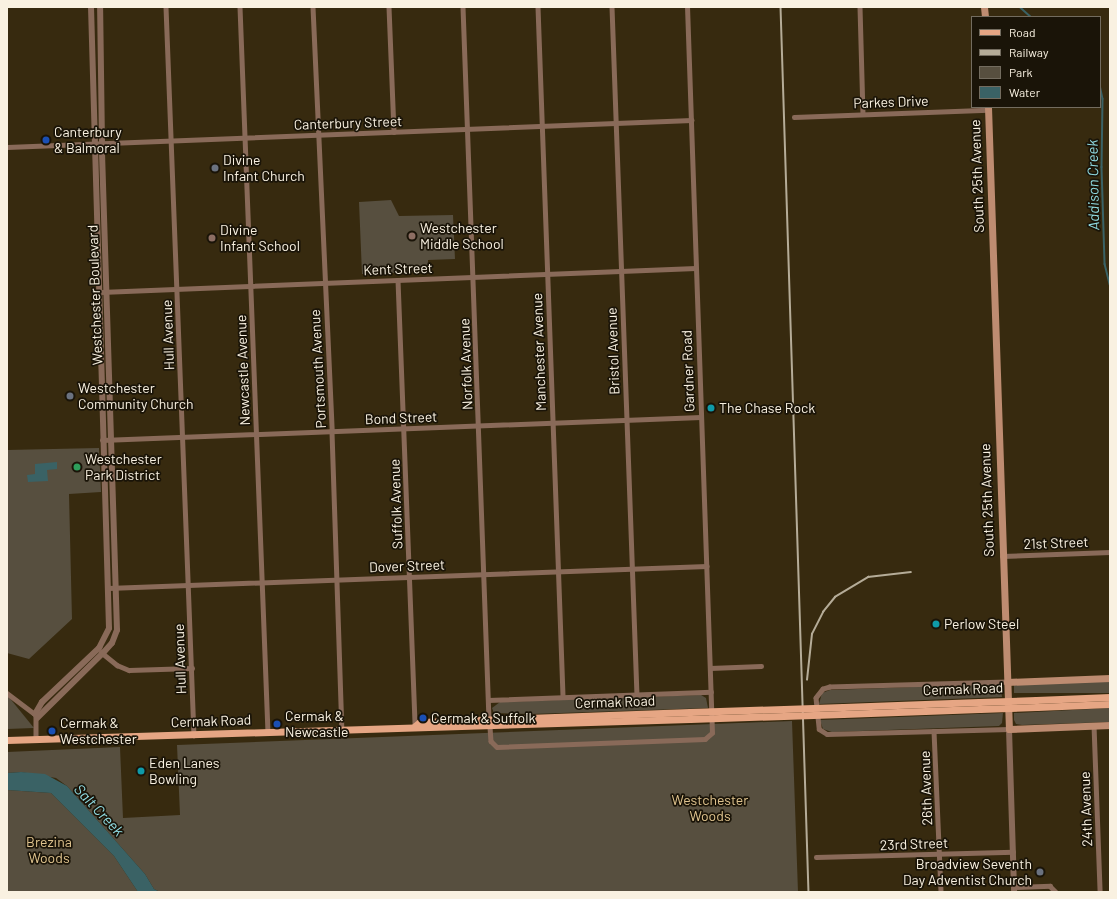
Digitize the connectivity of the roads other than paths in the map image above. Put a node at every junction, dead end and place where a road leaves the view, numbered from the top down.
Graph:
1 (90, 7) edge
2 (100, 7) edge
3 (166, 7) edge
4 (240, 7) edge
5 (313, 7) edge
6 (389, 7) edge
7 (463, 7) edge
8 (538, 7) edge
9 (612, 7) edge
10 (687, 7) edge
11 (860, 7) edge
12 (988, 108) edge
13 (863, 114) junction
14 (794, 117) dead end
15 (691, 120) junction
16 (616, 123) junction
17 (542, 126) junction
18 (467, 129) junction
19 (394, 132) junction
20 (319, 135) junction
21 (245, 138) junction
22 (171, 141) junction
23 (94, 143) junction
24 (102, 143) junction
25 (7, 148) edge
26 (696, 268) junction
27 (621, 271) junction
28 (548, 274) junction
29 (474, 277) junction
30 (398, 280) junction
31 (325, 283) junction
32 (251, 286) junction
33 (177, 289) junction
34 (104, 292) junction
35 (701, 417) junction
36 (626, 420) junction
37 (553, 423) junction
38 (479, 426) junction
39 (405, 429) junction
40 (332, 432) junction
41 (256, 434) junction
42 (183, 437) junction
43 (102, 440) junction
44 (110, 440) junction
45 (1110, 552) edge
46 (1002, 556) junction
47 (706, 566) junction
48 (632, 569) junction
49 (558, 572) junction
50 (484, 575) junction
51 (410, 577) junction
52 (336, 580) junction
53 (262, 583) junction
54 (188, 585) junction
55 (108, 588) junction
56 (116, 588) junction
57 (100, 651) junction
58 (761, 666) dead end
59 (192, 668) junction
60 (710, 668) junction
61 (1110, 678) edge
62 (1007, 682) junction
63 (711, 692) junction
64 (7, 693) edge
65 (637, 694) junction
66 (563, 697) junction
67 (1110, 697) edge
68 (488, 700) junction
69 (1037, 703) junction
70 (1110, 704) edge
71 (36, 716) junction
72 (490, 723) junction
73 (1110, 725) edge
74 (416, 726) junction
75 (1094, 726) junction
76 (342, 729) junction
77 (1009, 729) junction
78 (268, 732) junction
79 (934, 732) junction
80 (194, 735) junction
81 (36, 739) junction
82 (7, 740) edge
83 (1013, 852) junction
84 (939, 854) junction
85 (816, 857) dead end
86 (1014, 890) edge
87 (1055, 890) edge
88 (941, 892) edge
89 (1100, 892) edge

1 - 23 street, Westchester Boulevard
2 - 24 street, Westchester Boulevard
3 - 22 street, Hull Avenue
4 - 21 street, Newcastle Avenue
5 - 20 street, Portsmouth Avenue
6 - 19 street
7 - 18 street, Norfolk Avenue
8 - 17 street, Manchester Avenue
9 - 16 street, Bristol Avenue
10 - 15 street, Gardner Road
11 - 13 street
12 - 13 street, Parkes Drive
12 - 46 main road, South 25th Avenue
13 - 14 street, Parkes Drive
15 - 16 street, Canterbury Street
15 - 26 street, Gardner Road
16 - 17 street, Canterbury Street
16 - 27 street, Bristol Avenue
17 - 18 street, Canterbury Street
17 - 28 street, Manchester Avenue
18 - 19 street, Canterbury Street
18 - 29 street, Norfolk Avenue
19 - 20 street, Canterbury Street
20 - 21 street, Canterbury Street
20 - 31 street, Portsmouth Avenue
21 - 22 street, Canterbury Street
21 - 32 street, Newcastle Avenue
22 - 24 street, Canterbury Street
22 - 33 street, Hull Avenue
23 - 24 street, Canterbury Street
23 - 25 street, Canterbury Street
23 - 34 street, Westchester Boulevard
24 - 34 street, Westchester Boulevard
26 - 27 street, Kent Street
26 - 35 street, Gardner Road
27 - 28 street, Kent Street
27 - 36 street, Bristol Avenue
28 - 29 street, Kent Street
28 - 37 street, Manchester Avenue
29 - 30 street, Kent Street
29 - 38 street, Norfolk Avenue
30 - 31 street, Kent Street
30 - 39 street, Suffolk Avenue
31 - 32 street, Kent Street
31 - 40 street, Portsmouth Avenue
32 - 33 street, Kent Street
32 - 41 street, Newcastle Avenue
33 - 34 street, Kent Street
33 - 42 street, Hull Avenue
34 - 43 street, Westchester Boulevard
34 - 44 street, Westchester Boulevard
35 - 36 street, Bond Street
35 - 47 street, Gardner Road
36 - 37 street, Bond Street
36 - 48 street, Bristol Avenue
37 - 38 street, Bond Street
37 - 49 street, Manchester Avenue
38 - 39 street, Bond Street
38 - 50 street, Norfolk Avenue
39 - 40 street, Bond Street
39 - 51 street, Suffolk Avenue
40 - 41 street, Bond Street
40 - 52 street, Portsmouth Avenue
41 - 42 street, Bond Street
41 - 53 street, Newcastle Avenue
42 - 44 street, Bond Street
42 - 54 street, Hull Avenue
43 - 44 street, Bond Street
43 - 55 street, Westchester Boulevard
44 - 56 street, Westchester Boulevard
45 - 46 street, 21st Street
46 - 62 main road, South 25th Avenue
47 - 48 street, Dover Street
47 - 60 street, Gardner Road
48 - 49 street, Dover Street
48 - 65 street, Bristol Avenue
49 - 50 street, Dover Street
49 - 66 street, Manchester Avenue
50 - 51 street, Dover Street
50 - 68 street, Norfolk Avenue
51 - 52 street, Dover Street
51 - 74 street, Suffolk Avenue
52 - 53 street, Dover Street
52 - 76 street, Portsmouth Avenue
53 - 54 street, Dover Street
53 - 78 street, Newcastle Avenue
54 - 56 street, Dover Street
54 - 59 street, Hull Avenue
55 - 56 street, Dover Street
55 - 57 street, Westchester Boulevard
56 - 57 street, Westchester Boulevard
57 - 59 street
57 - 71 street, Westchester Boulevard
58 - 60 street
59 - 80 street, Hull Avenue
60 - 63 street, Gardner Road
61 - 62 main road
62 - 77 main road, South 25th Avenue
62 - 79 street, Cermak Road
63 - 65 street, Cermak Road
63 - 72 street, Gardner Road
64 - 71 street
65 - 66 street, Cermak Road
66 - 68 street, Cermak Road
67 - 69 main road, Cermak Road
68 - 72 street, Norfolk Avenue
69 - 70 main road, Cermak Road
69 - 72 main road, Cermak Road, bridge
71 - 81 street
72 - 74 main road, Cermak Road
73 - 75 main road
74 - 76 main road, Cermak Road
75 - 77 main road
75 - 89 street, 24th Avenue
76 - 78 main road, Cermak Road
77 - 79 street, Cermak Road
77 - 83 street, South 25th Avenue
78 - 80 main road, Cermak Road
79 - 84 street, 26th Avenue
80 - 81 main road, Cermak Road
81 - 82 main road, Cermak Road
83 - 84 street, 23rd Street
83 - 86 street, South 25th Avenue
84 - 85 street, 23rd Street
84 - 88 street, 26th Avenue
86 - 87 street

